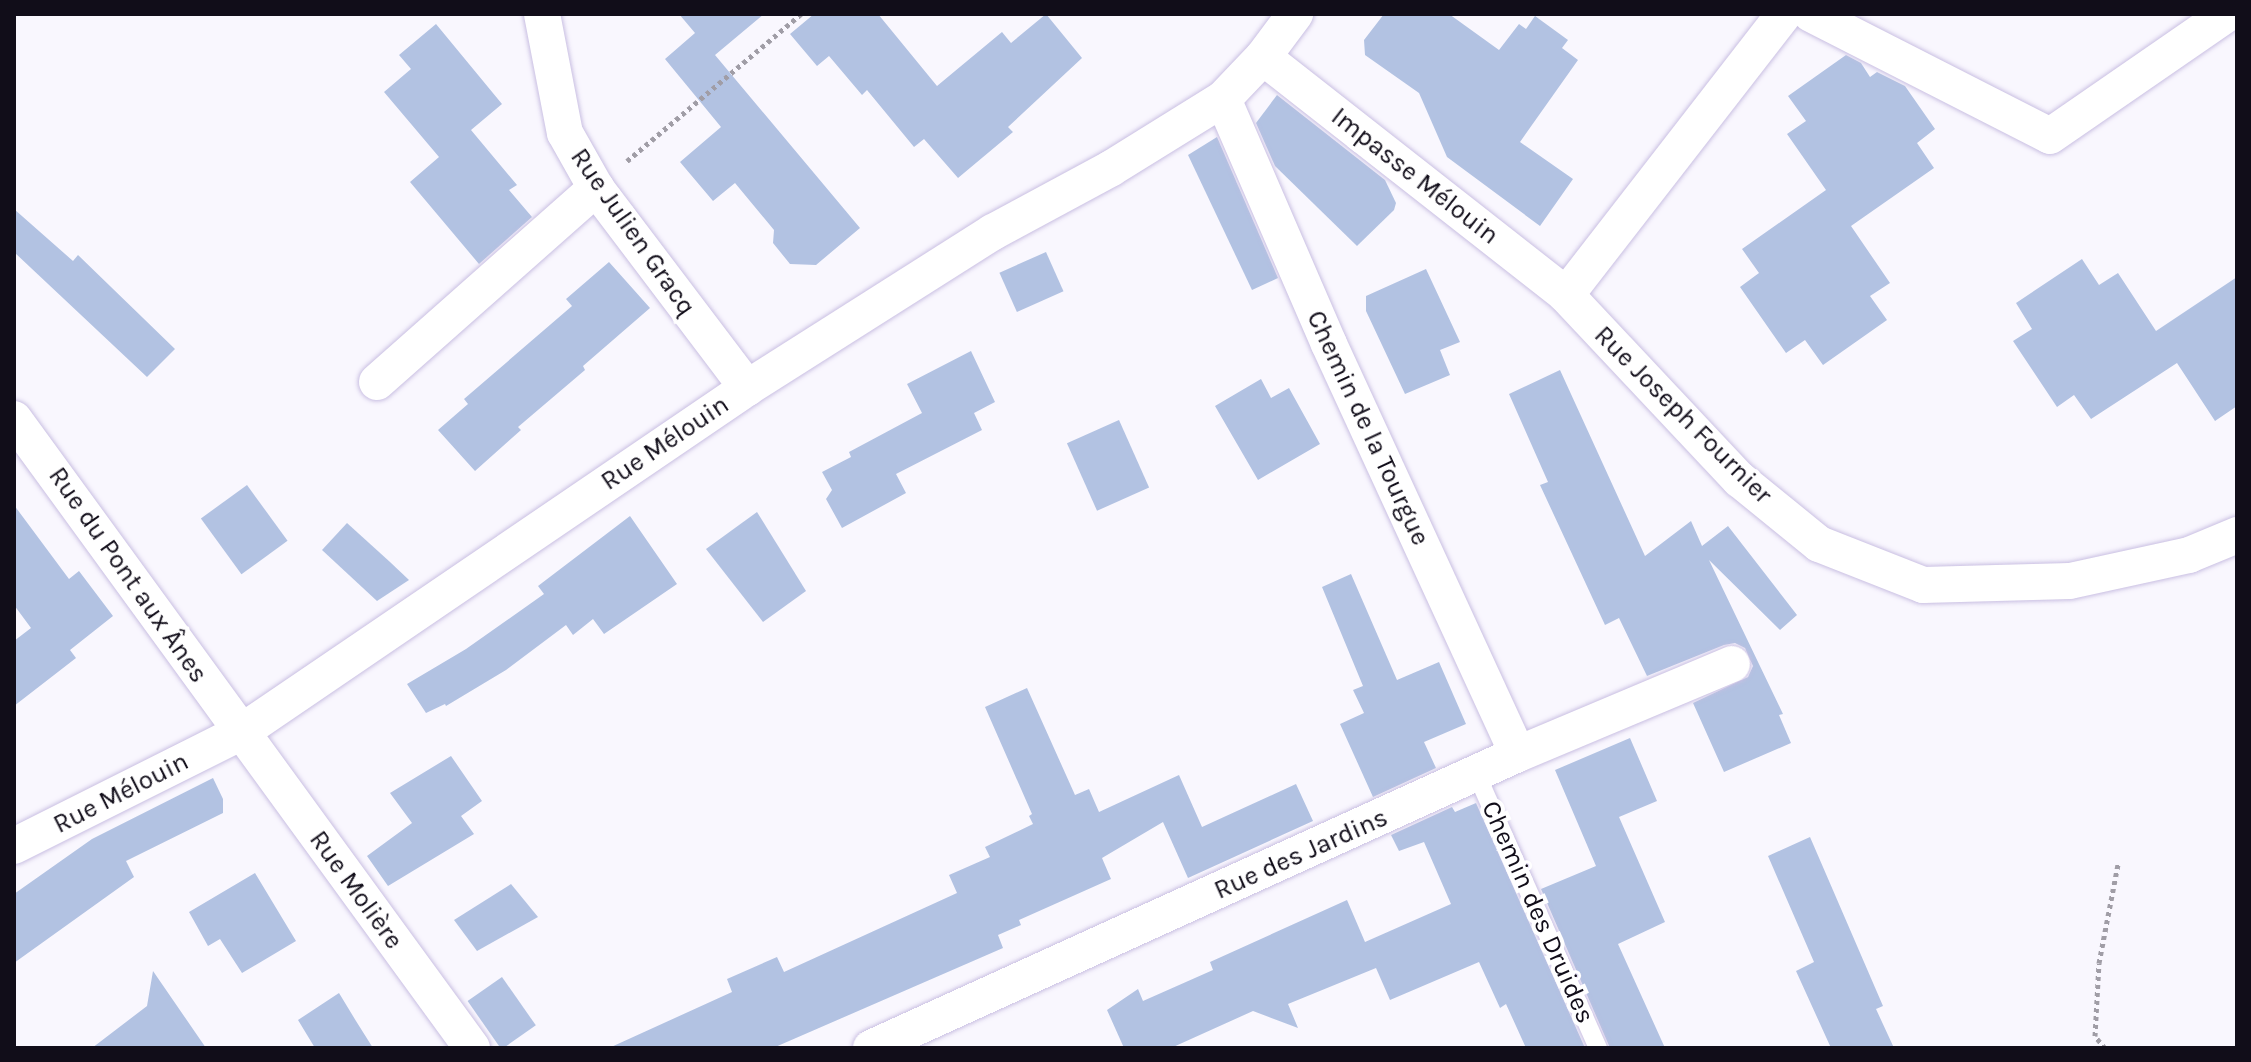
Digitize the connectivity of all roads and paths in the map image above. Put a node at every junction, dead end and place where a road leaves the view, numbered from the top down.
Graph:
1 (542, 14) edge
2 (801, 14) edge
3 (1295, 14) edge
4 (1784, 14) edge
5 (1811, 14) edge
6 (2227, 14) edge
7 (1263, 57) junction
8 (1223, 99) junction
9 (596, 188) junction
10 (1566, 295) junction
11 (377, 382) dead end
12 (747, 388) junction
13 (14, 419) edge
14 (2237, 535) edge
15 (1732, 664) dead end
16 (240, 733) junction
17 (1518, 754) junction
18 (1477, 775) junction
19 (14, 846) edge
20 (2118, 864) dead end
21 (472, 1048) edge
22 (871, 1048) edge
23 (1598, 1048) edge
24 (2105, 1048) edge

1 - 9 street, Rue Julien Gracq
2 - 9 path
3 - 7 street, Rue Mélouin
4 - 10 street
5 - 6 street
7 - 8 street, Rue Mélouin
7 - 10 street, Impasse Mélouin
8 - 12 street, Rue Mélouin
8 - 17 street, Chemin de la Tourgue
9 - 11 street
9 - 12 street, Rue Julien Gracq
10 - 14 street, Rue Joseph Fournier
12 - 16 street, Rue Mélouin
13 - 16 street, Rue du Pont aux Ânes
15 - 17 street, Rue des Jardins
16 - 19 street, Rue Mélouin
16 - 21 street, Rue Molière
17 - 18 street, Rue des Jardins
18 - 22 street, Rue des Jardins
18 - 23 lane, Chemin des Druides
20 - 24 path

